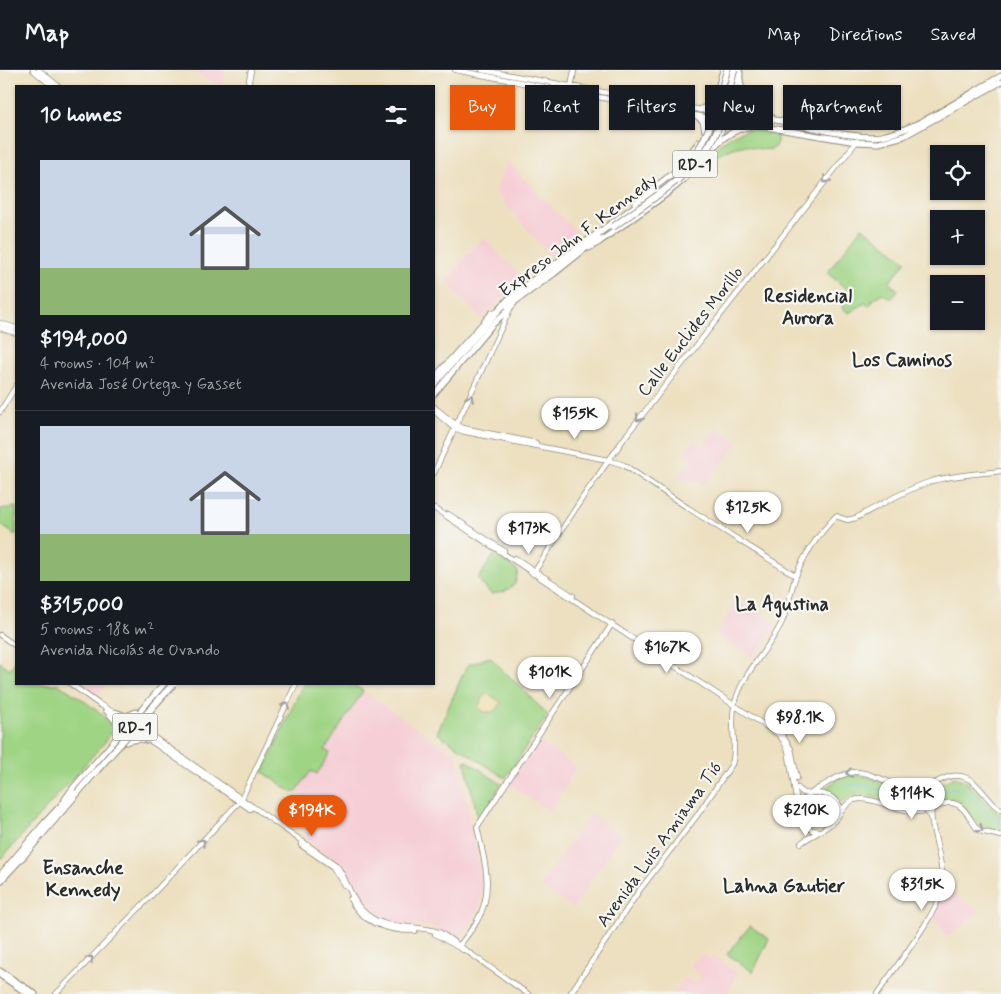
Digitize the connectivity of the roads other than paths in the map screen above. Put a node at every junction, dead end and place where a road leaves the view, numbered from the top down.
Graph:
1 (33, 70) edge
2 (39, 70) edge
3 (251, 70) edge
4 (455, 70) edge
5 (482, 70) edge
6 (574, 70) edge
7 (728, 70) edge
8 (740, 70) edge
9 (1001, 76) edge
10 (1001, 82) edge
11 (51, 85) edge
12 (57, 85) edge
13 (248, 85) edge
14 (547, 85) edge
15 (552, 85) edge
16 (572, 85) edge
17 (720, 85) edge
18 (726, 85) edge
19 (736, 85) edge
20 (599, 94) edge
21 (705, 108) edge
22 (699, 113) junction
23 (705, 113) edge
24 (705, 116) edge
25 (773, 119) edge
26 (779, 120) junction
27 (773, 128) edge
28 (721, 130) edge
29 (742, 130) edge
30 (705, 131) joint
31 (861, 136) junction
32 (856, 142) junction
33 (699, 143) junction
34 (713, 147) junction
35 (704, 160) junction
36 (624, 214) junction
37 (581, 252) junction
38 (534, 288) junction
39 (513, 295) junction
40 (513, 305) junction
41 (0, 323) edge
42 (485, 326) junction
43 (0, 328) edge
44 (15, 328) edge
45 (15, 333) edge
46 (435, 379) edge
47 (435, 380) edge
48 (15, 388) edge
49 (435, 390) edge
50 (435, 390) edge
51 (435, 408) edge
52 (0, 412) edge
53 (435, 412) edge
54 (456, 427) junction
55 (609, 459) junction
56 (435, 471) edge
57 (1001, 471) edge
58 (435, 507) edge
59 (533, 572) junction
60 (796, 576) junction
61 (612, 624) junction
62 (0, 635) edge
63 (15, 645) edge
64 (72, 685) edge
65 (163, 685) edge
66 (167, 685) edge
67 (174, 685) edge
68 (174, 685) edge
69 (296, 685) edge
70 (148, 701) junction
71 (99, 704) junction
72 (735, 704) junction
73 (158, 705) junction
74 (106, 710) junction
75 (115, 712) junction
76 (150, 714) junction
77 (129, 723) junction
78 (138, 729) junction
79 (117, 736) junction
80 (151, 739) junction
81 (122, 746) junction
82 (108, 747) junction
83 (116, 753) junction
84 (96, 769) junction
85 (798, 788) junction
86 (923, 788) junction
87 (811, 793) junction
88 (240, 801) junction
89 (66, 804) junction
90 (799, 805) junction
91 (932, 809) junction
92 (1001, 810) edge
93 (926, 811) junction
94 (841, 812) junction
95 (931, 819) junction
96 (820, 831) junction
97 (1001, 836) edge
98 (801, 843) dead end
99 (8, 866) junction
100 (0, 870) edge
101 (2, 878) edge
102 (0, 885) edge
103 (459, 947) junction
104 (0, 970) edge
105 (0, 975) edge
106 (28, 994) edge
107 (35, 994) edge
108 (56, 994) edge
109 (528, 994) edge
110 (570, 994) edge
111 (877, 994) edge

1 - 11 main road
2 - 12 main road
3 - 13 main road
4 - 14 main road
5 - 15 main road
6 - 16 main road
7 - 17 main road, RD-1
7 - 18 main road
7 - 36 highway, Expreso John F. Kennedy / RD-1, bridge
7 - 37 highway, Expreso John F. Kennedy / RD-1, bridge
8 - 19 main road, RD-1
8 - 26 main road
9 - 31 main road
10 - 32 main road
20 - 22 main road
21 - 22 main road
22 - 23 main road
22 - 24 main road
22 - 30 main road
25 - 26 main road
26 - 31 main road
27 - 32 main road
28 - 34 main road, RD-1
29 - 35 main road
30 - 33 main road, RD-1
31 - 32 main road, Calle Euclides Morillo
32 -> 55 main road, Calle Euclides Morillo
33 - 34 main road
33 - 36 main road, RD-1
34 - 35 main road, RD-1
35 - 37 main road, RD-1
36 - 39 highway, Expreso John F. Kennedy / RD-1
37 - 38 highway, Expreso John F. Kennedy / RD-1
38 - 40 main road, RD-1
38 - 42 highway, Expreso John F. Kennedy / RD-1
39 - 42 highway, Expreso John F. Kennedy / RD-1
39 - 46 main road, RD-1
40 - 49 main road, RD-1
54 -> 40 main road
41 - 44 main road
42 - 47 highway, Expreso John F. Kennedy / RD-1
42 - 50 highway, Expreso John F. Kennedy / RD-1
43 - 45 main road
48 - 52 main road
51 - 54 main road
53 - 54 main road
54 - 55 main road
54 - 56 main road
55 - 59 main road, Calle Euclides Morillo
55 - 60 main road
57 - 60 main road, Avenida Luis Amiama Tió
58 - 59 main road
59 - 61 main road
60 - 72 main road, Avenida Luis Amiama Tió
61 - 72 main road
61 - 103 main road
62 - 63 main road
64 - 71 main road
65 - 70 main road, RD-1
66 - 84 highway, RD-1, bridge
67 - 84 highway, RD-1, bridge
68 - 73 main road, RD-1
88 -> 69 main road
70 - 73 main road
70 - 75 main road
70 - 77 main road, RD-1
71 - 74 main road
71 - 75 main road
72 - 85 main road
72 - 90 main road
72 - 110 main road, Avenida Luis Amiama Tió
73 - 76 main road, RD-1
74 - 77 main road
74 - 79 main road
75 - 77 main road
76 - 78 main road, RD-1
76 - 80 main road
77 - 78 main road
77 - 79 main road, RD-1
78 - 80 main road
78 - 81 main road, RD-1
79 - 82 main road, RD-1
80 - 81 main road
80 - 88 main road
81 - 83 main road, RD-1
82 - 83 main road
82 - 89 main road, RD-1
83 - 89 main road, RD-1
84 - 89 highway, RD-1
85 - 87 main road
85 - 90 main road
86 -> 87 main road
86 - 91 main road
86 - 92 main road
86 - 93 main road
87 - 90 main road
87 - 94 main road
88 - 103 main road
108 -> 88 main road
89 - 99 highway, RD-1
89 - 101 highway, RD-1
90 - 96 main road
91 - 93 main road
91 - 95 main road
91 -> 97 main road
93 - 94 main road
93 - 95 main road
94 - 96 main road
95 - 111 main road
96 - 98 main road
99 - 100 main road, RD-1
99 - 101 highway, RD-1
101 - 102 main road, RD-1
103 - 109 main road
104 - 107 main road
105 - 106 main road

